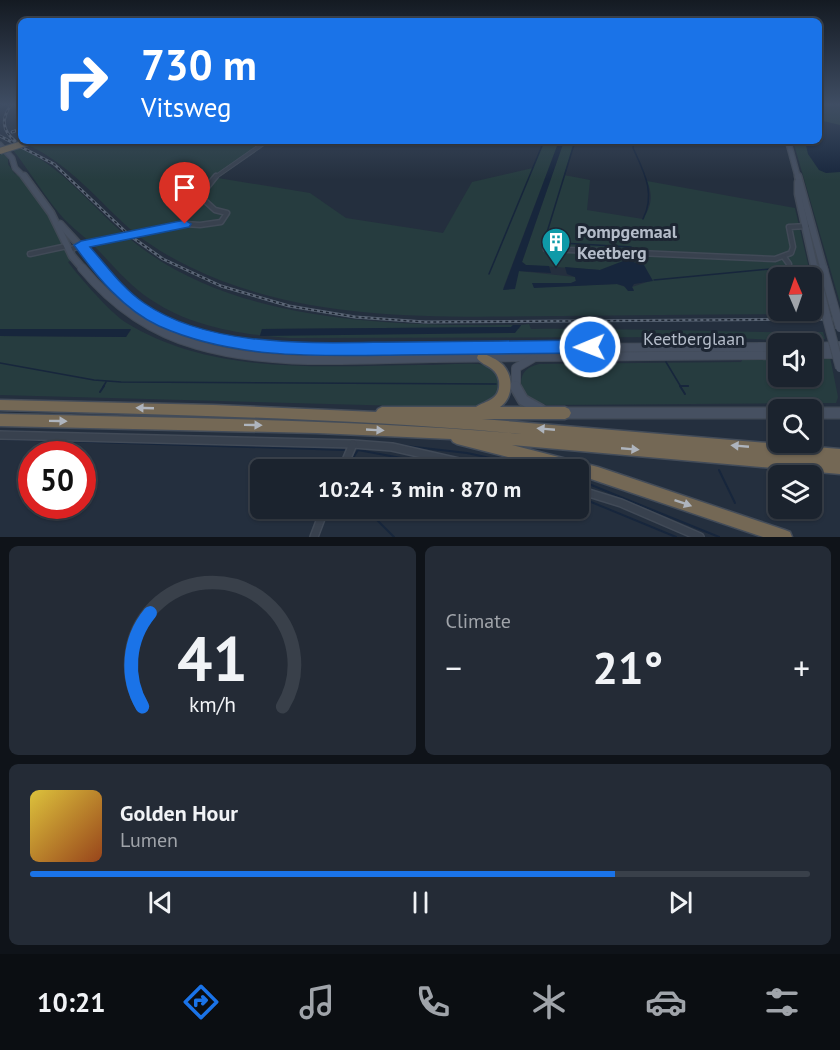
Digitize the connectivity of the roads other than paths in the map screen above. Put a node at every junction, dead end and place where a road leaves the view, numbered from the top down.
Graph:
1 (18, 143) edge
2 (19, 144) edge
3 (263, 144) edge
4 (789, 144) edge
5 (0, 148) edge
6 (798, 176) junction
7 (55, 220) junction
8 (804, 225) junction
9 (813, 227) junction
10 (81, 245) junction
11 (68, 248) junction
12 (546, 249) dead end
13 (30, 254) dead end
14 (784, 257) junction
15 (789, 267) edge
16 (840, 328) edge
17 (768, 346) edge
18 (840, 346) edge
19 (822, 347) edge
20 (822, 354) edge
21 (840, 354) edge
22 (768, 355) edge
23 (535, 357) junction
24 (482, 358) junction
25 (840, 369) edge
26 (0, 405) edge
27 (840, 412) edge
28 (469, 413) junction
29 (565, 413) junction
30 (768, 413) edge
31 (822, 413) edge
32 (344, 416) junction
33 (0, 420) edge
34 (446, 433) junction
35 (0, 435) edge
36 (353, 444) junction
37 (840, 455) edge
38 (347, 459) edge
39 (445, 459) edge
40 (840, 467) edge
41 (589, 493) edge
42 (321, 519) edge
43 (314, 537) edge
44 (700, 537) edge
45 (785, 537) edge

1 - 5 highway, bridge
2 - 5 highway, bridge
3 - 10 street
4 - 6 main road
5 - 7 main road, Keetberglaan
6 - 8 main road
6 - 9 main road
7 - 10 main road, Keetberglaan
7 - 11 main road, Keetberglaan
8 - 9 street
8 - 14 street
8 - 25 main road, bridge
9 - 16 main road, bridge
10 - 11 street
10 - 17 main road, Keetberglaan
11 - 13 street
11 - 24 main road, Keetberglaan
12 - 14 street
14 - 15 street
18 - 19 main road
20 - 21 main road
22 - 23 main road, Keetberglaan
23 - 24 main road, Keetberglaan
23 - 29 main road
24 - 28 highway
32 -> 26 highway
27 - 31 main road
28 - 29 highway
28 - 32 highway
29 - 30 main road
37 -> 32 highway
33 -> 34 highway
34 -> 40 highway
34 -> 45 highway
35 - 36 street
36 - 38 street
36 - 39 street
41 - 44 street
42 - 43 street

